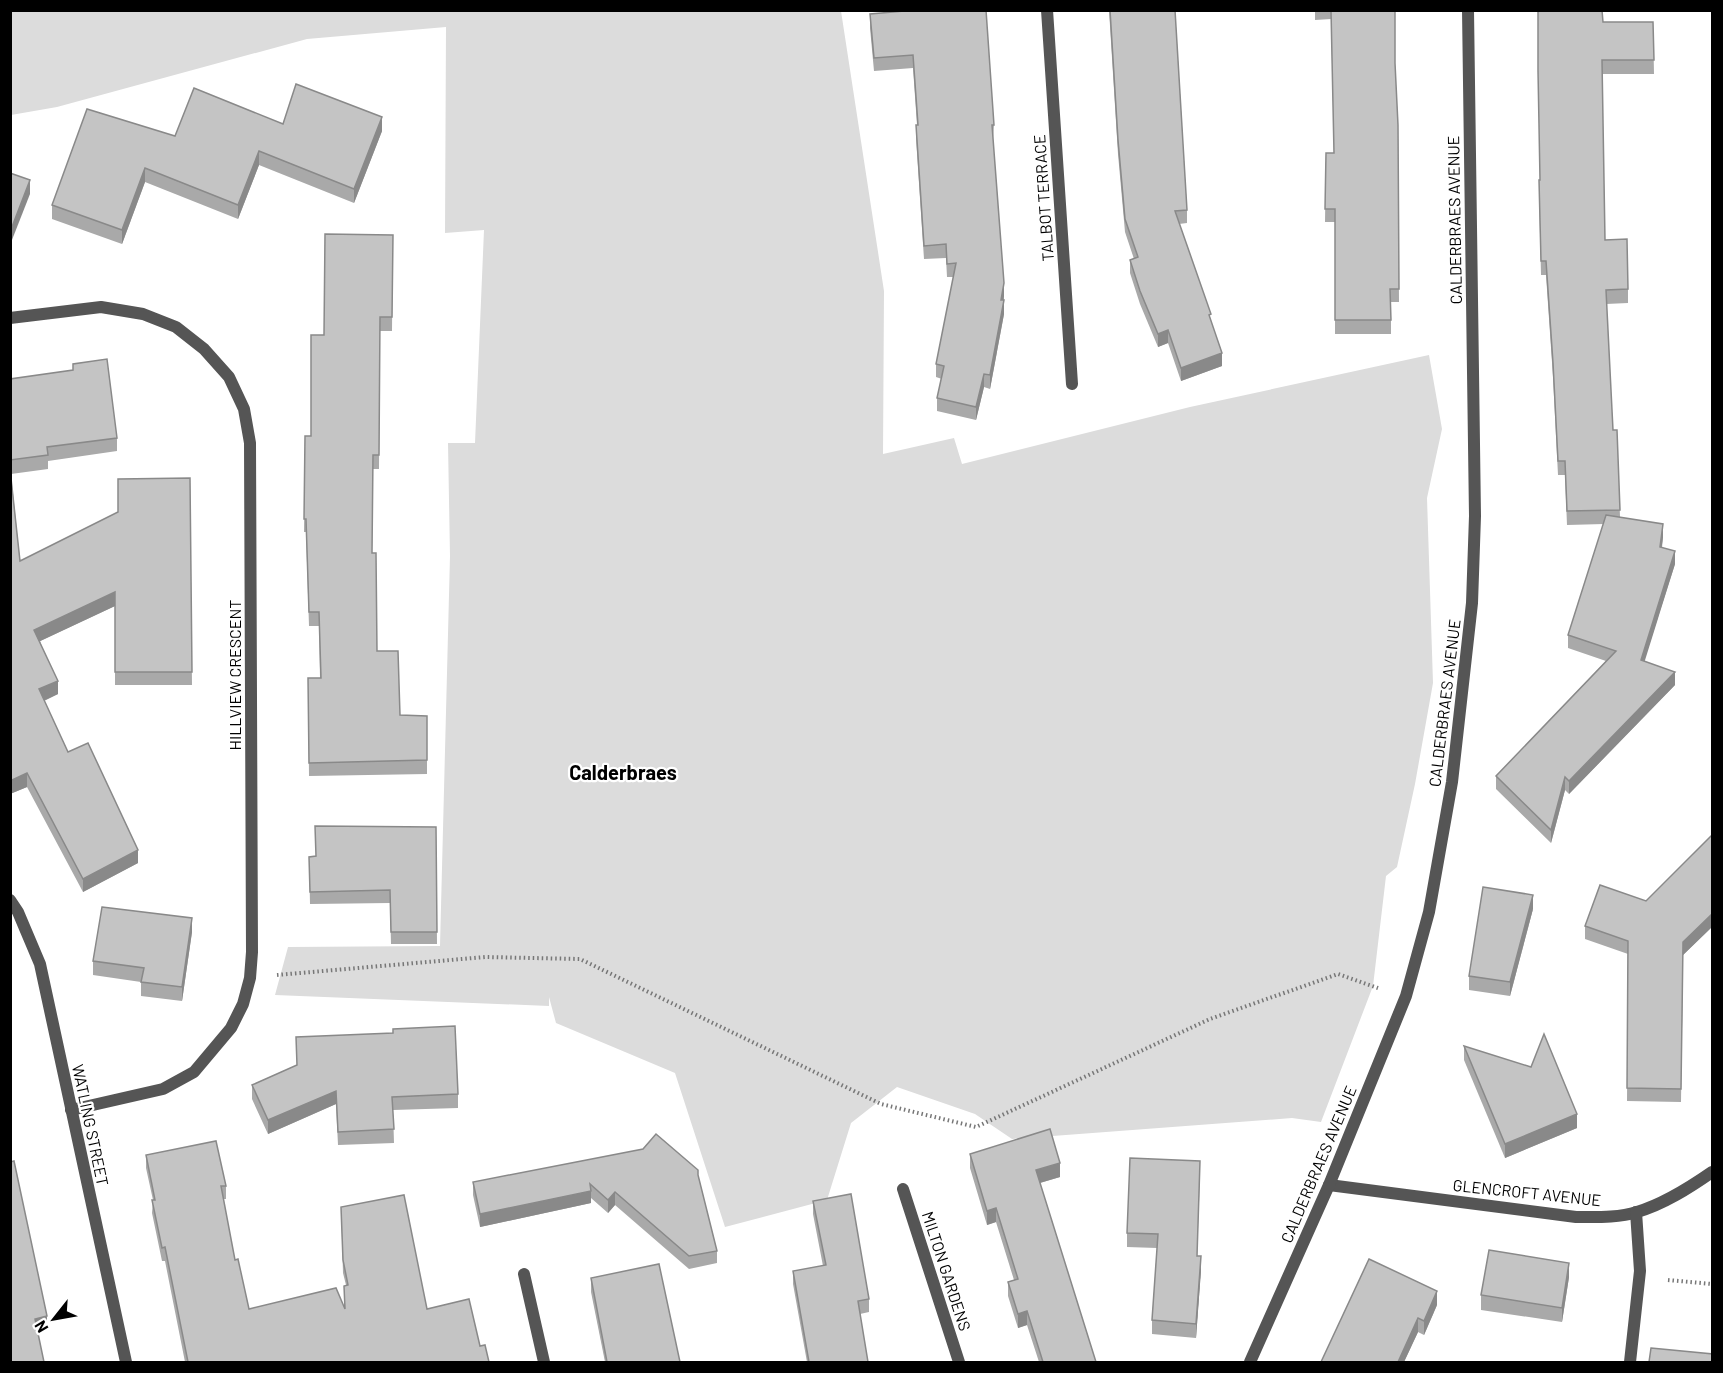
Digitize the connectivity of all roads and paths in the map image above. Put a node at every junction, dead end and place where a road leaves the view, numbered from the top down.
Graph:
1 (1047, 10) edge
2 (1468, 10) edge
3 (10, 318) edge
4 (1072, 384) dead end
5 (10, 900) edge
6 (250, 978) junction
7 (1406, 996) junction
8 (71, 1110) junction
9 (1713, 1172) edge
10 (1329, 1185) junction
11 (903, 1189) dead end
12 (1636, 1212) junction
13 (524, 1274) dead end
14 (1639, 1277) junction
15 (1713, 1284) edge
16 (126, 1362) edge
17 (544, 1362) edge
18 (959, 1362) edge
19 (1250, 1362) edge
20 (1630, 1362) edge

1 - 4 street, TALBOT TERRACE
2 - 7 street, CALDERBRAES AVENUE
3 - 6 street, HILLVIEW CRESCENT
5 - 8 street, WATLING STREET
6 - 7 path
6 - 8 street, HILLVIEW CRESCENT
7 - 10 street, CALDERBRAES AVENUE
8 - 16 street, WATLING STREET
9 - 12 street, GLENCROFT AVENUE
10 - 12 street, GLENCROFT AVENUE
10 - 19 street, CALDERBRAES AVENUE
11 - 18 street, MILTON GARDENS
12 - 14 street
13 - 17 street
14 - 15 path
14 - 20 street

